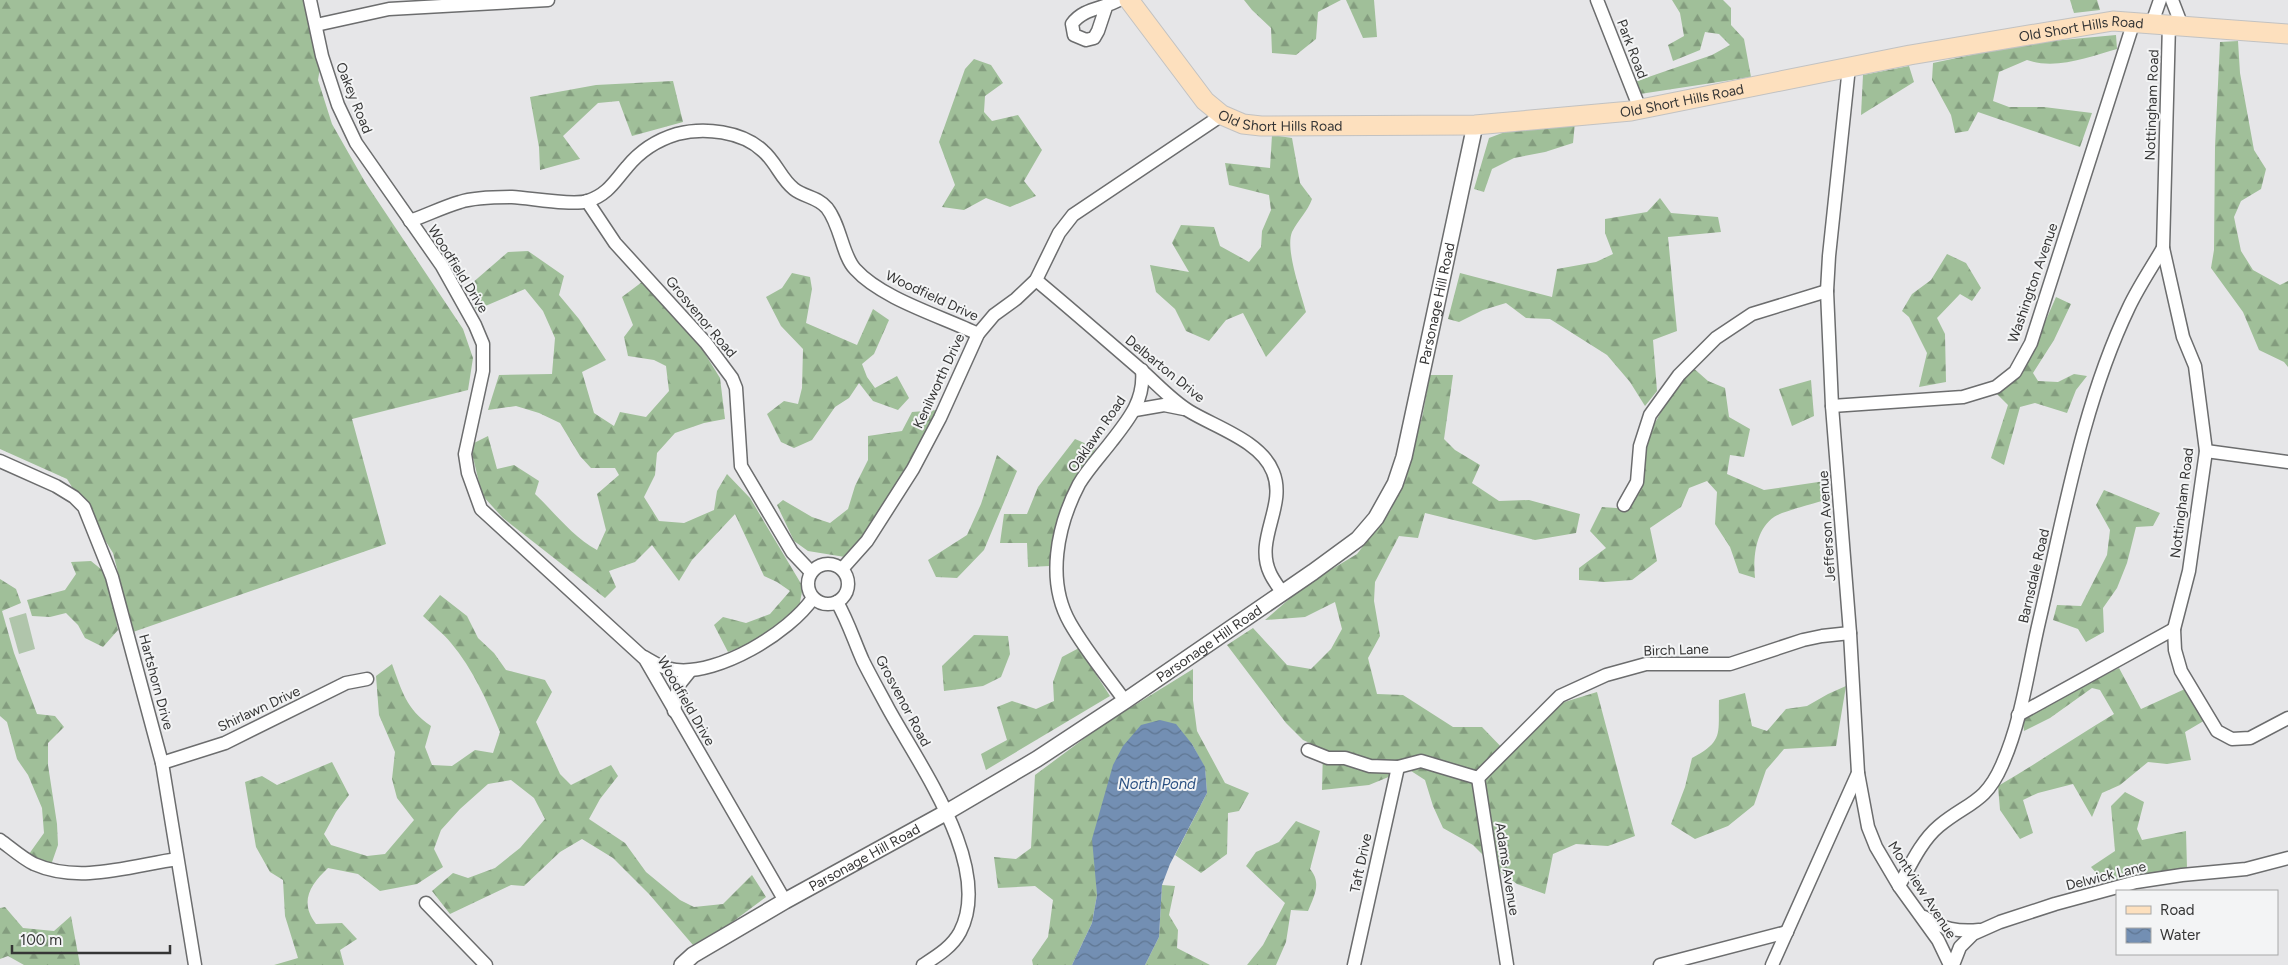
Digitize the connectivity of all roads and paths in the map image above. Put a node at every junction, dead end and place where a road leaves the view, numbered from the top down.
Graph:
1 (310, 0) edge
2 (548, 0) edge
3 (1119, 0) edge
4 (1128, 0) edge
5 (1597, 0) edge
6 (2160, 0) edge
7 (2172, 0) edge
8 (1106, 7) dead end
9 (2159, 24) junction
10 (316, 25) junction
11 (2288, 34) edge
12 (1849, 67) junction
13 (1640, 109) junction
14 (1222, 115) junction
15 (1475, 125) junction
16 (587, 201) junction
17 (410, 222) junction
18 (2163, 248) junction
19 (1036, 280) junction
20 (1827, 291) junction
21 (978, 334) junction
22 (1142, 370) junction
23 (1832, 406) junction
24 (1135, 410) junction
25 (1188, 410) junction
26 (2206, 452) junction
27 (0, 461) edge
28 (2288, 462) edge
29 (1624, 504) dead end
30 (842, 569) junction
31 (811, 572) junction
32 (1282, 592) junction
33 (814, 598) junction
34 (838, 602) junction
35 (2174, 629) junction
36 (1850, 633) junction
37 (642, 656) junction
38 (690, 670) junction
39 (367, 679) dead end
40 (1125, 702) junction
41 (674, 712) junction
42 (2018, 715) junction
43 (2288, 718) edge
44 (1308, 750) dead end
45 (162, 763) junction
46 (1398, 767) junction
47 (1858, 773) junction
48 (1478, 778) junction
49 (947, 812) junction
50 (0, 840) edge
51 (2288, 858) edge
52 (177, 859) junction
53 (1899, 886) junction
54 (785, 901) junction
55 (426, 903) dead end
56 (1919, 913) junction
57 (1981, 929) junction
58 (1787, 932) junction
59 (195, 965) edge
60 (486, 965) edge
61 (682, 965) edge
62 (923, 965) edge
63 (1354, 965) edge
64 (1507, 965) edge
65 (1660, 965) edge
66 (1772, 965) edge
67 (1951, 965) edge

1 - 10 street, Oakey Road
2 - 10 street
3 - 8 street
4 - 14 main road, Old Short Hills Road
5 - 13 street, Park Road
6 - 9 street, Washington Avenue
7 - 9 street
9 - 11 main road, Old Short Hills Road
9 - 12 main road, Old Short Hills Road
9 - 18 street, Nottingham Road
9 - 23 street, Washington Avenue
10 - 17 street, Oakey Road
12 - 13 main road, Old Short Hills Road
12 - 20 street, Jefferson Avenue
13 - 15 main road, Old Short Hills Road
14 - 15 main road, Old Short Hills Road
14 - 19 street, Kenilworth Drive
15 - 32 street, Parsonage Hill Road
16 - 17 street, Woodfield Drive
16 - 21 street, Woodfield Drive
16 - 31 street, Grosvenor Road
17 - 37 street, Woodfield Drive
18 - 26 street, Nottingham Road
18 - 42 street, Barnsdale Road
19 - 21 street, Kenilworth Drive
19 - 22 street, Delbarton Drive
20 - 23 street, Jefferson Avenue
20 - 29 street
21 - 30 street, Kenilworth Drive
22 - 24 street, Oaklawn Road
22 - 25 street, Delbarton Drive
23 - 36 street, Jefferson Avenue
24 - 25 street
24 - 40 street, Oaklawn Road
25 - 32 street, Delbarton Drive
26 - 28 street
26 - 35 street, Nottingham Road
27 - 45 street, Hartshorn Drive
30 - 31 street
30 - 34 street
31 - 33 street
32 - 40 street, Parsonage Hill Road
33 - 34 street
33 - 38 street
34 - 49 street, Grosvenor Road
35 - 42 street
35 - 43 street, Nottingham Road
36 - 47 street, Jefferson Avenue
36 - 48 street, Birch Lane
37 - 38 street
37 - 41 street, Woodfield Drive
38 - 41 street
39 - 45 street, Shirlawn Drive
40 - 49 street, Parsonage Hill Road
41 - 54 street, Woodfield Drive
42 - 53 street, Barnsdale Road
44 - 46 street
45 - 52 street, Hartshorn Drive
46 - 48 street
46 - 63 street, Taft Drive
47 - 53 street, Montview Avenue
47 - 58 street, Jefferson Avenue
48 - 64 street, Adams Avenue
49 - 54 street, Parsonage Hill Road
49 - 62 street, Grosvenor Road
50 - 52 street
51 - 57 street, Delwick Lane
52 - 59 street, Hartshorn Drive
53 - 56 street, Montview Avenue
54 - 61 street, Parsonage Hill Road
55 - 60 street
56 - 57 street
56 - 67 street, Montview Avenue
57 - 67 street, Delwick Lane
58 - 65 street
58 - 66 street, Jefferson Avenue

